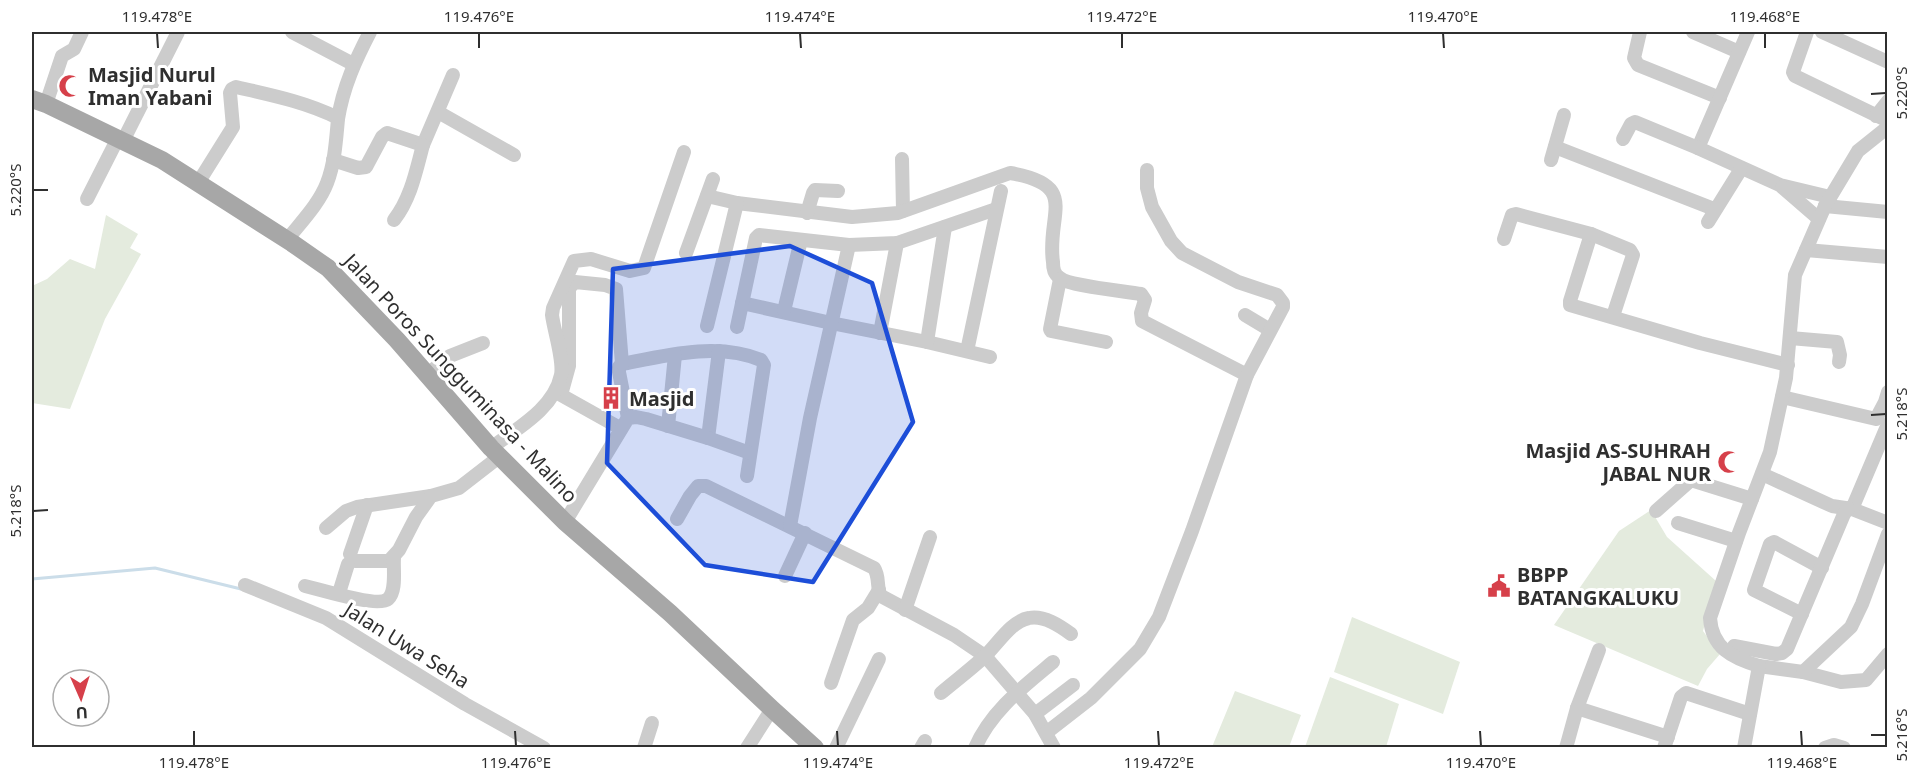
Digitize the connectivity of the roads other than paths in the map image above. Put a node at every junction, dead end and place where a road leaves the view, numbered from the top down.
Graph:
1 (82, 32) edge
2 (178, 32) edge
3 (292, 32) edge
4 (370, 32) edge
5 (1640, 32) edge
6 (1693, 32) edge
7 (1748, 32) edge
8 (1807, 32) edge
9 (1822, 32) edge
10 (1739, 52) junction
11 (1887, 62) edge
12 (353, 64) junction
13 (453, 75) dead end
14 (1720, 98) junction
15 (39, 101) edge
16 (1887, 101) edge
17 (438, 112) junction
18 (1564, 115) dead end
19 (338, 118) junction
20 (1882, 118) edge
21 (1887, 128) edge
22 (120, 139) junction
23 (1623, 139) dead end
24 (423, 145) junction
25 (1698, 148) junction
26 (684, 152) dead end
27 (514, 155) dead end
28 (902, 159) dead end
29 (333, 160) junction
30 (1741, 169) junction
31 (1147, 170) dead end
32 (713, 179) dead end
33 (198, 183) junction
34 (1780, 185) junction
35 (1001, 190) dead end
36 (838, 191) dead end
37 (707, 196) junction
38 (87, 199) dead end
39 (1827, 202) junction
40 (737, 203) junction
41 (996, 209) junction
42 (1714, 209) junction
43 (903, 211) junction
44 (1887, 212) edge
45 (807, 213) junction
46 (1819, 219) junction
47 (394, 220) dead end
48 (1708, 222) dead end
49 (945, 227) junction
50 (1591, 234) junction
51 (1504, 239) dead end
52 (286, 240) junction
53 (801, 240) junction
54 (897, 243) junction
55 (849, 245) junction
56 (1806, 250) junction
57 (686, 253) dead end
58 (1887, 257) edge
59 (1060, 279) junction
60 (742, 303) junction
61 (784, 311) junction
62 (1245, 315) dead end
63 (1613, 316) junction
64 (831, 323) junction
65 (707, 326) dead end
66 (737, 327) dead end
67 (1269, 330) junction
68 (880, 333) junction
69 (1790, 338) junction
70 (927, 342) junction
71 (1106, 342) dead end
72 (483, 343) dead end
73 (719, 351) junction
74 (968, 351) junction
75 (675, 355) junction
76 (990, 357) dead end
77 (1839, 362) dead end
78 (622, 364) junction
79 (1788, 365) junction
80 (428, 374) junction
81 (1247, 375) junction
82 (1887, 392) edge
83 (1782, 397) junction
84 (624, 423) junction
85 (1887, 424) edge
86 (668, 426) junction
87 (708, 438) junction
88 (495, 453) junction
89 (750, 453) junction
90 (1762, 474) junction
91 (747, 476) dead end
92 (431, 496) junction
93 (1752, 499) junction
94 (367, 505) junction
95 (1850, 509) junction
96 (1656, 511) dead end
97 (677, 519) dead end
98 (564, 522) junction
99 (1678, 523) dead end
100 (1887, 523) edge
101 (790, 526) junction
102 (326, 528) dead end
103 (804, 533) junction
104 (1887, 534) edge
105 (930, 537) dead end
106 (1736, 541) junction
107 (394, 558) junction
108 (351, 560) junction
109 (1822, 568) junction
110 (785, 576) dead end
111 (245, 585) dead end
112 (305, 586) dead end
113 (879, 591) junction
114 (339, 593) junction
115 (905, 610) junction
116 (1802, 614) junction
117 (1071, 634) dead end
118 (1734, 646) dead end
119 (1599, 650) dead end
120 (1887, 654) edge
121 (985, 656) junction
122 (879, 659) dead end
123 (1053, 662) dead end
124 (1759, 666) junction
125 (1803, 672) junction
126 (831, 683) dead end
127 (1074, 685) dead end
128 (941, 693) dead end
129 (1016, 693) junction
130 (1577, 708) junction
131 (772, 710) junction
132 (1035, 714) junction
133 (1750, 714) junction
134 (652, 723) dead end
135 (1046, 733) junction
136 (1666, 742) edge
137 (544, 747) edge
138 (644, 747) edge
139 (747, 747) edge
140 (815, 747) edge
141 (836, 747) edge
142 (975, 747) edge
143 (1054, 747) edge
144 (1566, 747) edge
145 (1744, 747) edge
146 (1825, 747) edge
147 (1844, 747) edge

1 - 15 street
2 - 22 street
3 - 12 street
4 - 12 street
5 - 14 street
6 - 10 street
7 - 10 street
8 - 20 street
9 - 11 street
10 - 14 street
12 - 19 street
13 - 17 street
14 - 25 street
15 - 22 main road, Jalan Poros Sungguminasa - Malino
16 - 20 street
17 - 24 street
17 - 27 street
18 - 42 street
19 - 29 street
19 - 33 street
21 - 39 street
22 - 33 main road, Jalan Poros Sungguminasa - Malino
22 - 38 street
23 - 25 street
24 - 29 street
24 - 47 street
25 - 30 street
26 - 88 street
28 - 43 street
29 - 52 street
30 - 34 street
30 - 42 street
31 - 67 street
32 - 37 street
33 - 52 main road, Jalan Poros Sungguminasa - Malino
34 - 39 street
34 - 46 street
35 - 41 street
36 - 45 street
37 - 40 street
37 - 57 street
39 - 44 street
39 - 46 street
40 - 45 street
40 - 65 street
41 - 49 street
41 - 74 street
42 - 48 street
43 - 45 street
43 - 59 street
46 - 56 street
49 - 54 street
49 - 70 street
50 - 51 street
50 - 63 street
50 - 63 street
52 - 80 main road, Jalan Poros Sungguminasa - Malino
53 - 55 street
53 - 60 street
53 - 61 street
54 - 55 street
54 - 68 street
55 - 64 street
56 - 58 street
56 - 69 street
59 - 71 street
59 - 81 street
60 - 61 street
60 - 66 street
61 - 64 street
62 - 67 street
63 - 79 street
64 - 68 street
64 - 101 street
67 - 81 street
68 - 70 street
69 - 77 street
69 - 79 street
70 - 74 street
72 - 80 street
73 - 75 street
73 - 87 street
73 - 89 street
74 - 76 street
75 - 78 street
75 - 86 street
78 - 84 street
78 - 84 street
79 - 83 street
80 - 88 main road, Jalan Poros Sungguminasa - Malino
81 - 135 street
82 - 83 street
83 - 90 street
84 - 86 street
84 - 98 street
85 - 95 street
86 - 87 street
87 - 89 street
88 - 92 street
88 - 98 main road, Jalan Poros Sungguminasa - Malino
89 - 91 street
90 - 93 street
90 - 95 street
92 - 94 street
92 - 107 street
93 - 96 street
93 - 106 street
94 - 102 street
94 - 108 street
95 - 100 street
95 - 109 street
97 - 101 street
98 - 131 main road, Jalan Poros Sungguminasa - Malino
99 - 106 street
101 - 103 street
103 - 110 street
103 - 113 street
104 - 125 street
105 - 115 street
106 - 124 street
107 - 108 street
107 - 114 street
108 - 114 street
109 - 116 street
109 - 116 street
111 - 137 street, Jalan Uwa Seha
112 - 114 street
113 - 115 street
113 - 126 street
115 - 121 street
116 - 118 street
117 - 121 street
119 - 130 street
120 - 125 street
121 - 128 street
121 - 129 street
122 - 141 street
123 - 129 street
124 - 125 street
124 - 133 street
127 - 132 street
129 - 132 street
129 - 142 street
130 - 136 street
130 - 144 street
131 - 139 street
131 - 140 main road, Jalan Poros Sungguminasa - Malino
132 - 135 street
133 - 136 street
133 - 145 street
134 - 138 street
135 - 143 street
146 - 147 street

